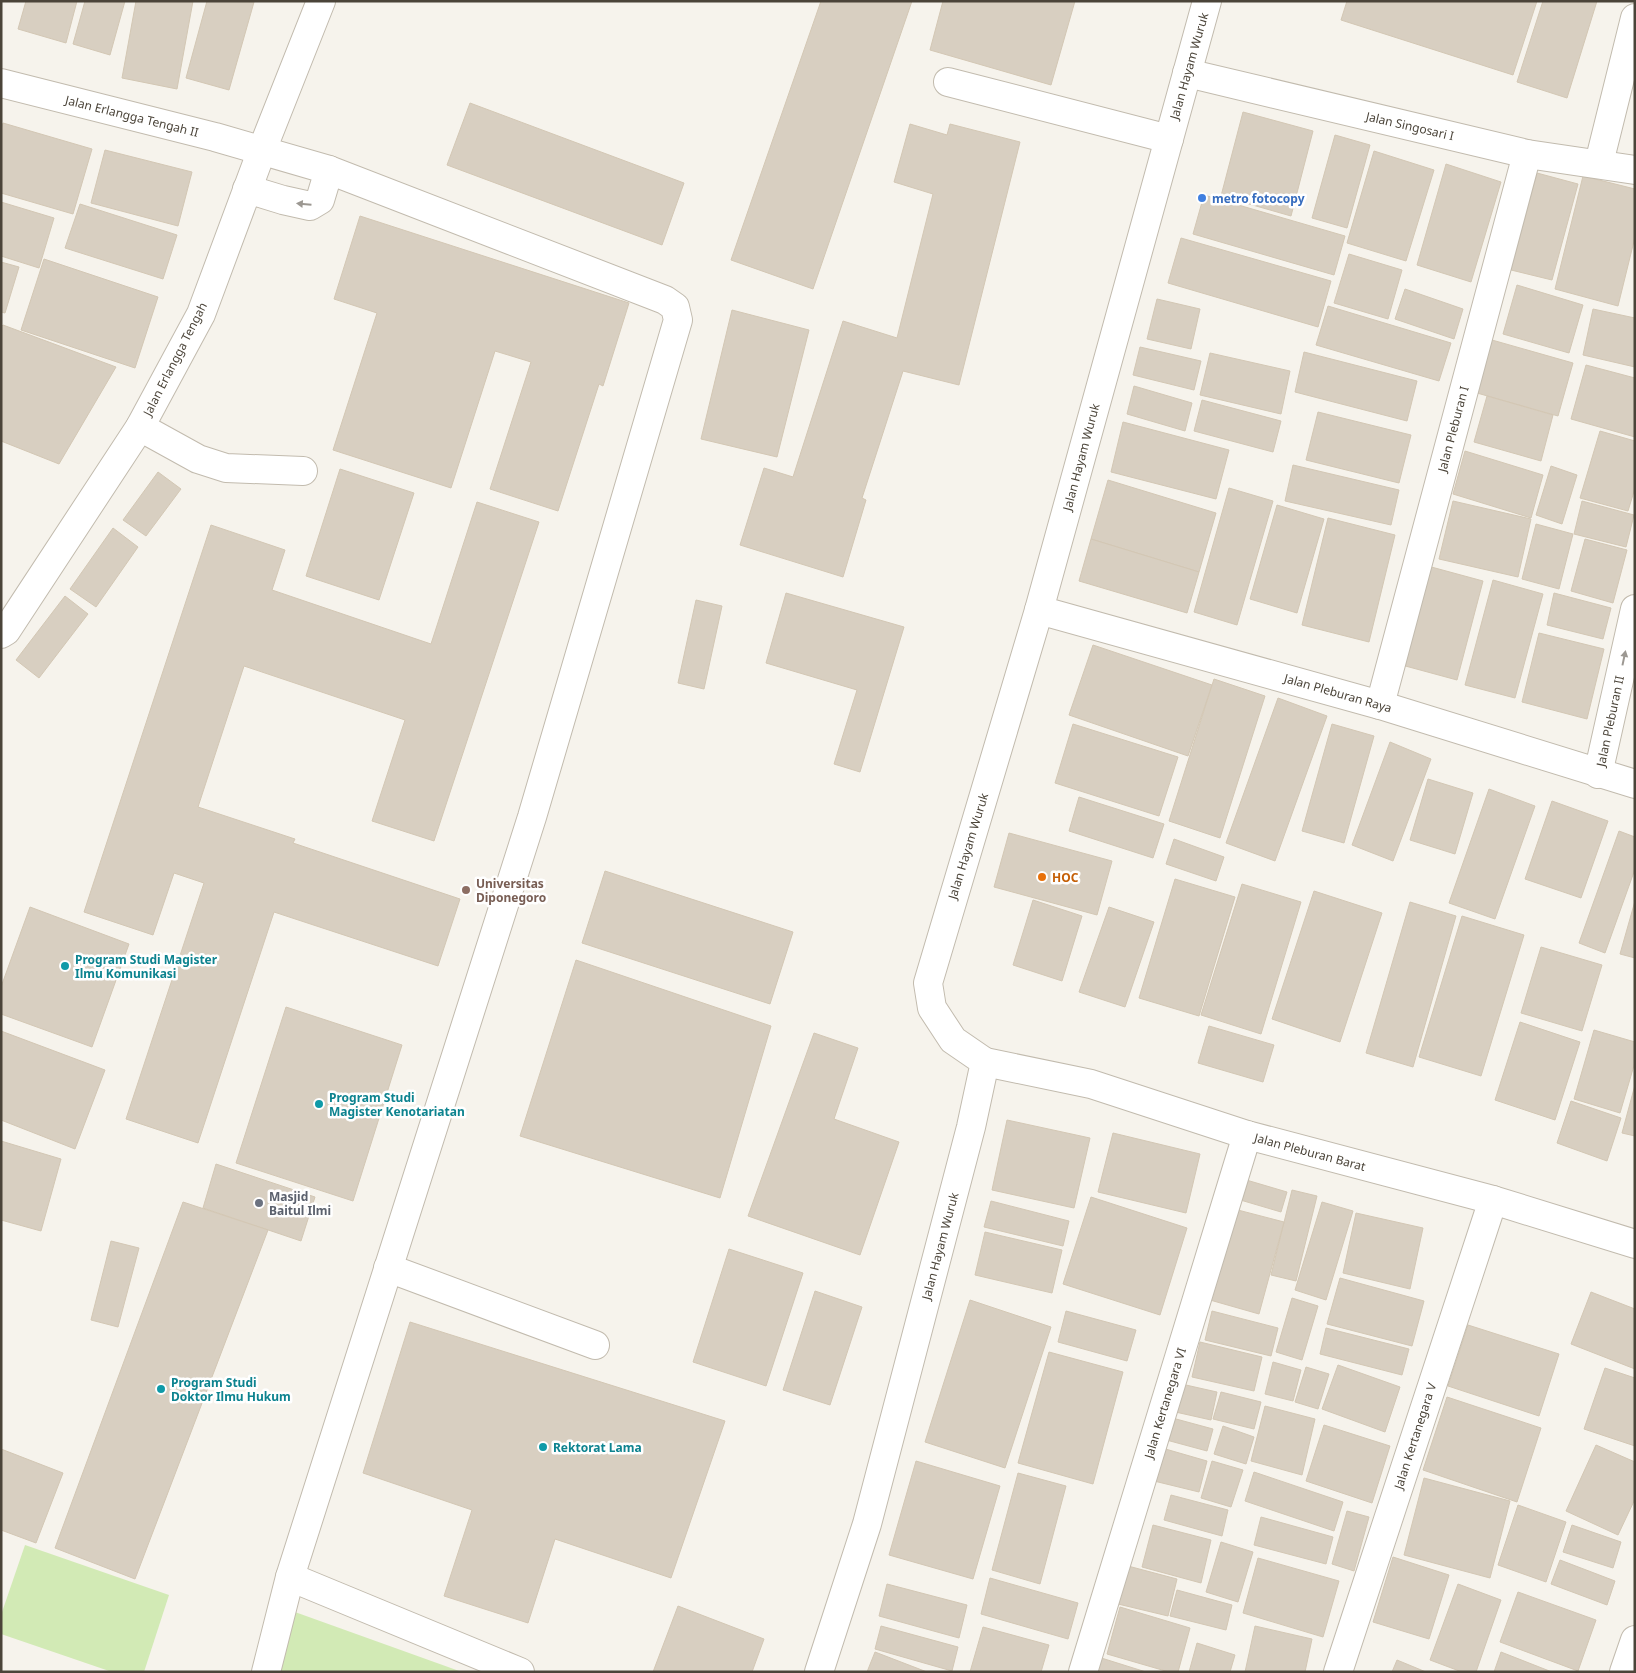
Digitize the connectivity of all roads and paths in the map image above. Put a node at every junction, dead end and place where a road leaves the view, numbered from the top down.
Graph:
1 (321, 1) edge
2 (1207, 1) edge
3 (1635, 18) edge
4 (1187, 73) junction
5 (1, 82) edge
6 (948, 82) dead end
7 (1169, 139) junction
8 (262, 150) junction
9 (1527, 154) junction
10 (1599, 164) junction
11 (329, 170) junction
12 (1635, 170) edge
13 (247, 189) junction
14 (140, 427) junction
15 (303, 471) dead end
16 (1635, 609) edge
17 (1039, 610) junction
18 (3, 637) edge
19 (1380, 705) junction
20 (1598, 774) junction
21 (1635, 784) edge
22 (985, 1062) junction
23 (1247, 1135) junction
24 (1493, 1200) junction
25 (1635, 1244) edge
26 (388, 1268) junction
27 (595, 1345) dead end
28 (290, 1578) junction
29 (1635, 1640) edge
30 (266, 1672) edge
31 (520, 1672) edge
32 (819, 1672) edge
33 (1083, 1672) edge
34 (1338, 1672) edge
35 (1624, 1672) edge

1 - 8 street, Jalan Erlangga Tengah
2 - 4 street, Jalan Hayam Wuruk
3 - 10 street
4 - 7 street, Jalan Hayam Wuruk
4 - 9 street, Jalan Singosari I
5 - 8 street, Jalan Erlangga Tengah II
6 - 7 street
7 - 17 street, Jalan Hayam Wuruk
8 - 11 street, Jalan Erlangga Tengah II
8 - 13 street, Jalan Erlangga Tengah
9 - 10 street, Jalan Singosari I
9 - 19 street, Jalan Pleburan I
10 - 12 street, Jalan Singosari I
11 -> 13 street
11 - 26 street, Jalan Erlangga Tengah II
13 - 14 street, Jalan Erlangga Tengah
14 - 15 street
14 - 18 street, Jalan Erlangga Tengah
20 -> 16 street, Jalan Pleburan II
17 - 19 street, Jalan Pleburan Raya
17 - 22 street, Jalan Hayam Wuruk
19 - 20 street, Jalan Pleburan Raya
20 - 21 street, Jalan Pleburan Raya
22 - 23 street, Jalan Pleburan Barat
22 - 32 street, Jalan Hayam Wuruk
23 - 24 street, Jalan Pleburan Barat
23 - 33 street, Jalan Kertanegara VI
24 - 25 street, Jalan Pleburan Barat
24 - 34 street, Jalan Kertanegara V
26 - 27 street
26 - 28 street, Jalan Erlangga Tengah II
28 - 30 street, Jalan Erlangga Tengah II
28 - 31 street
29 - 35 street

